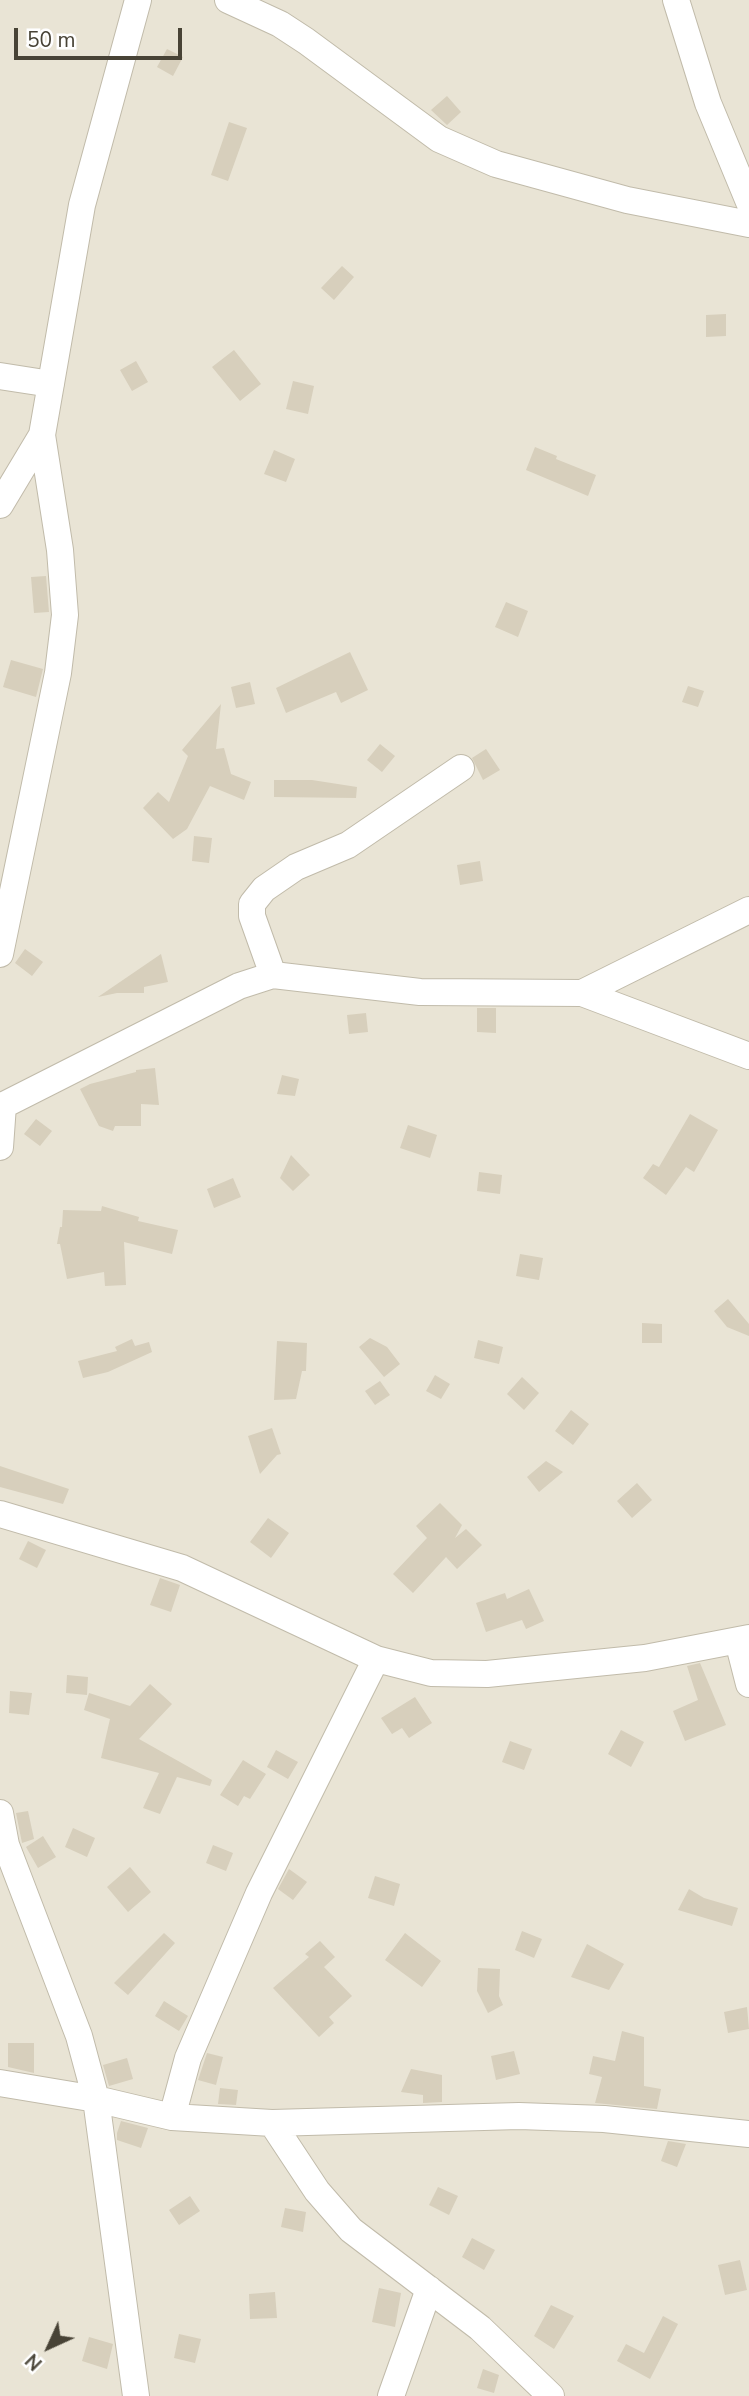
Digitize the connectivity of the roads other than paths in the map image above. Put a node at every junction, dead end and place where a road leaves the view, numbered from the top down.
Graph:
1 (138, 0) edge
2 (228, 0) edge
3 (676, 0) edge
4 (749, 202) edge
5 (749, 224) edge
6 (0, 376) edge
7 (51, 384) junction
8 (42, 435) junction
9 (0, 505) edge
10 (461, 768) dead end
11 (749, 910) edge
12 (0, 954) edge
13 (273, 975) junction
14 (582, 993) junction
15 (749, 1056) edge
16 (2, 1106) edge
17 (0, 1147) edge
18 (0, 1514) edge
19 (744, 1640) edge
20 (376, 1659) junction
21 (749, 1684) edge
22 (0, 1813) edge
23 (0, 2083) edge
24 (96, 2099) junction
25 (172, 2117) junction
26 (272, 2123) junction
27 (749, 2134) edge
28 (429, 2289) junction
29 (136, 2396) edge
30 (391, 2396) edge
31 (551, 2396) edge

1 - 7 street
2 - 5 street
3 - 4 street
6 - 7 street
7 - 8 street
8 - 9 street
8 - 12 street
10 - 13 street
11 - 14 street
13 - 14 street
13 - 16 street
14 - 15 street
16 - 17 street
18 - 20 street
19 - 20 street
19 - 21 street
20 - 25 street
22 - 24 street
23 - 24 street
24 - 25 street
24 - 29 street
25 - 26 street
26 - 27 street
26 - 28 street
28 - 30 street
28 - 31 street

